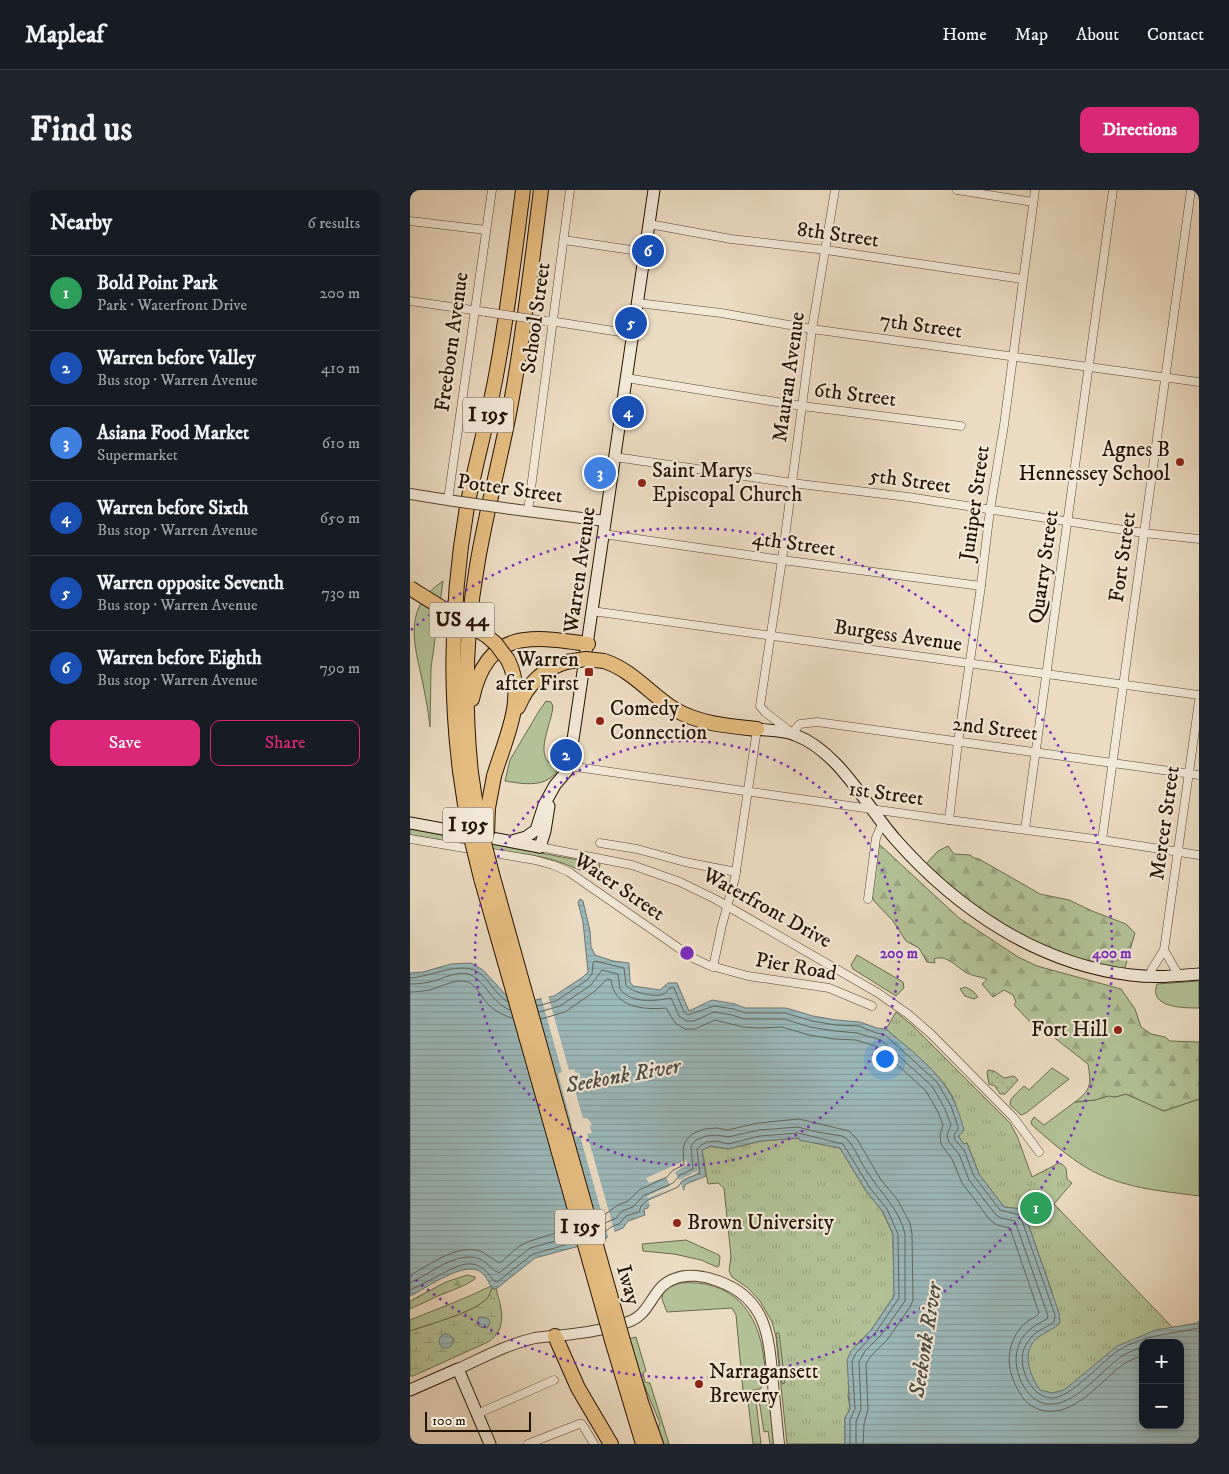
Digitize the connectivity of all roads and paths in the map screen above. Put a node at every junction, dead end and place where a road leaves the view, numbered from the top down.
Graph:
1 (492, 190) edge
2 (523, 190) edge
3 (541, 190) edge
4 (570, 190) edge
5 (654, 190) edge
6 (835, 190) edge
7 (957, 190) edge
8 (1035, 190) edge
9 (1113, 190) edge
10 (1191, 190) edge
11 (1033, 202) junction
12 (410, 221) edge
13 (649, 224) junction
14 (486, 230) junction
15 (564, 240) junction
16 (826, 250) junction
17 (645, 252) junction
18 (1022, 279) junction
19 (410, 301) edge
20 (638, 303) junction
21 (475, 310) junction
22 (550, 321) junction
23 (812, 329) junction
24 (633, 334) junction
25 (1012, 356) junction
26 (1089, 366) junction
27 (1166, 377) junction
28 (626, 378) junction
29 (1199, 382) edge
30 (802, 406) junction
31 (961, 426) dead end
32 (615, 457) junction
33 (792, 483) junction
34 (410, 494) edge
35 (451, 500) junction
36 (990, 510) junction
37 (528, 511) junction
38 (605, 521) junction
39 (1068, 521) junction
40 (1144, 533) junction
41 (603, 534) junction
42 (1199, 540) edge
43 (782, 560) junction
44 (981, 586) junction
45 (410, 588) edge
46 (592, 611) junction
47 (771, 634) junction
48 (588, 644) junction
49 (969, 664) junction
50 (1046, 673) junction
51 (1124, 685) junction
52 (1199, 695) edge
53 (1199, 701) edge
54 (757, 729) junction
55 (507, 733) junction
56 (792, 733) junction
57 (468, 742) junction
58 (958, 742) junction
59 (1036, 752) junction
60 (1113, 762) junction
61 (569, 766) junction
62 (466, 772) junction
63 (1189, 773) junction
64 (1199, 775) edge
65 (748, 792) junction
66 (550, 794) junction
67 (872, 809) junction
68 (949, 820) junction
69 (410, 823) edge
70 (882, 824) junction
71 (538, 826) junction
72 (1025, 829) junction
73 (410, 839) edge
74 (1102, 840) junction
75 (512, 841) junction
76 (600, 843) dead end
77 (540, 847) junction
78 (1178, 852) junction
79 (1199, 854) edge
80 (736, 872) junction
81 (492, 874) junction
82 (868, 899) dead end
83 (727, 906) junction
84 (1164, 950) junction
85 (713, 967) junction
86 (1199, 974) edge
87 (1149, 976) junction
88 (1179, 976) junction
89 (872, 1006) dead end
90 (552, 1109) junction
91 (1040, 1152) dead end
92 (555, 1336) junction
93 (618, 1343) junction
94 (458, 1369) junction
95 (554, 1380) dead end
96 (410, 1390) edge
97 (477, 1414) junction
98 (490, 1444) edge
99 (528, 1444) edge
100 (594, 1444) edge
101 (611, 1444) edge
102 (642, 1444) edge
103 (656, 1444) edge
104 (779, 1444) edge

1 - 14 street, Freeborn Avenue
2 - 62 highway, I 195
3 - 57 highway, I 195
4 - 15 street, School Street
5 - 13 main road, Warren Avenue
6 - 16 street, Mauran Avenue
7 - 11 street
8 - 11 street, Juniper Street
9 - 26 street, Quarry Street
10 - 27 street, Fort Street
11 - 18 street, Juniper Street
12 - 14 street
13 - 16 street, 8th Street
13 - 17 main road, Warren Avenue
14 - 21 street, Freeborn Avenue
15 - 17 street
15 - 22 street, School Street
16 - 18 street, 8th Street
16 - 23 street, Mauran Avenue
17 - 20 main road, Warren Avenue
18 - 25 street, Juniper Street
19 - 21 street
20 - 23 street, 7th Street
20 - 24 main road, Warren Avenue
21 - 22 street, bridge
21 - 35 street, Freeborn Avenue
22 - 24 street
22 - 37 street, School Street
23 - 25 street, 7th Street
23 - 30 street, Mauran Avenue
24 - 28 main road, Warren Avenue
25 - 26 street, 7th Street
25 - 36 street, Juniper Street
26 - 27 street, 7th Street
26 - 39 street, Quarry Street
27 - 29 street, 7th Street
27 - 40 street, Fort Street
28 - 30 street, 6th Street
28 - 32 main road, Warren Avenue
30 - 31 street, 6th Street
30 - 33 street, Mauran Avenue
32 - 33 street, 5th Street
32 - 38 main road, Warren Avenue
33 - 36 street, 5th Street
33 - 43 street, Mauran Avenue
34 - 35 street, Potter Street
35 - 37 street, Potter Street, bridge
36 - 39 street, 5th Street
36 - 44 street, Juniper Street
37 - 38 street, Potter Street
38 - 41 main road, Warren Avenue
39 - 40 street, 5th Street
39 - 50 street, Quarry Street
40 - 42 street, 5th Street
40 - 51 street, Fort Street
41 - 43 street, 4th Street
41 - 46 main road, Warren Avenue
43 - 44 street, 4th Street
43 - 47 street, Mauran Avenue
44 - 49 street, Juniper Street
45 - 55 highway, US 44, bridge
46 - 47 street, Burgess Avenue
46 - 48 main road, Warren Avenue
47 - 49 street, Burgess Avenue
47 - 56 street, Mauran Avenue
48 - 57 highway
48 - 61 main road, Warren Avenue
49 - 50 street, Burgess Avenue
49 - 58 street, Juniper Street
50 - 51 street, Burgess Avenue
50 - 59 street, Quarry Street
51 - 52 street, Burgess Avenue
51 - 60 street, Fort Street
53 - 63 street, Mercer Street
54 - 55 highway, bridge
54 - 56 main road
54 - 65 street
55 - 81 highway, US 44, bridge
56 - 58 street, 2nd Street
56 - 67 main road
57 - 62 highway, I 195
58 - 59 street, 2nd Street
58 - 68 street, Juniper Street
59 - 60 street, 2nd Street
59 - 72 street, Quarry Street
60 - 63 street, 2nd Street
60 - 74 street, Fort Street
61 - 65 street, 1st Street
61 - 66 main road, Warren Avenue
62 - 81 highway, I 195, bridge
62 - 90 highway, I 195, bridge
63 - 64 street, 2nd Street
63 - 78 street, Mercer Street
65 - 67 street, 1st Street
65 - 80 street
66 - 71 main road, Warren Avenue
66 - 77 main road
67 - 68 street, 1st Street
67 - 70 main road
68 - 72 street, 1st Street
69 - 75 main road, Waterfront Drive
70 - 82 street
70 - 87 main road
71 - 75 main road
71 - 77 main road
72 - 74 street, 1st Street
73 - 85 street, Water Street
74 - 78 street, 1st Street
75 - 77 main road, Waterfront Drive
76 - 80 street
77 - 83 street, Waterfront Drive
78 - 79 street, 1st Street
78 - 84 street, Mercer Street
80 - 83 street
81 - 90 highway, I 195
83 - 85 street
83 - 91 street, Waterfront Drive
84 - 87 street, Mercer Street
84 - 88 street
85 - 89 street, Pier Road
86 - 88 main road
87 - 88 main road
90 - 93 highway, Iway / I 195, bridge
92 - 94 street
92 - 101 highway
92 - 104 street
93 - 102 highway, Iway / I 195
93 - 103 highway, Iway / I 195
94 - 96 main road
94 - 97 main road
95 - 97 street
97 - 98 main road
99 - 100 street

